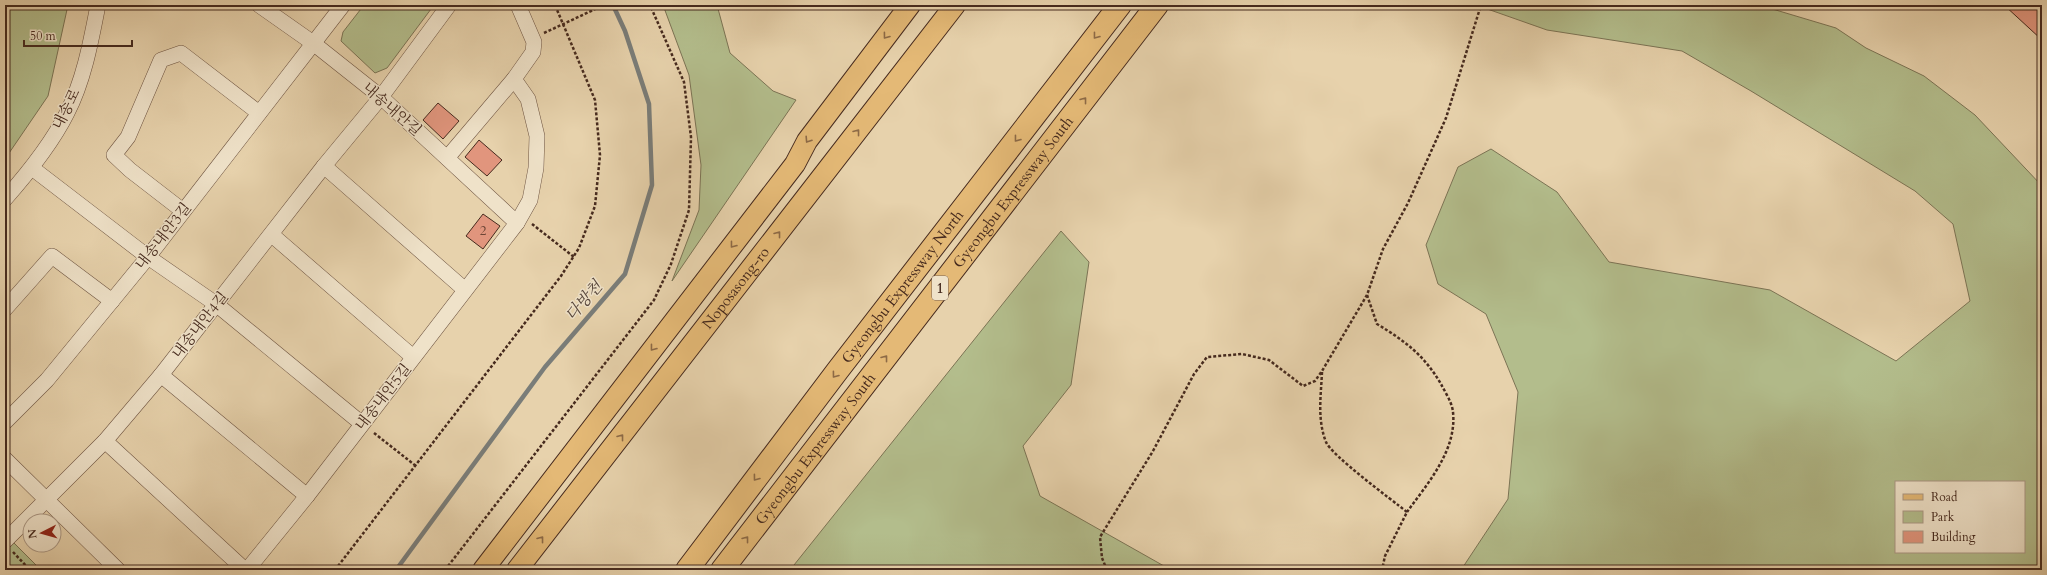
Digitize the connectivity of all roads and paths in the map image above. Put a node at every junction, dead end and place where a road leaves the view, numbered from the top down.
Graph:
1 (98, 5) edge
2 (259, 5) edge
3 (344, 5) edge
4 (449, 5) edge
5 (518, 5) edge
6 (555, 5) edge
7 (604, 5) edge
8 (650, 5) edge
9 (910, 5) edge
10 (955, 5) edge
11 (1120, 5) edge
12 (1157, 5) edge
13 (1481, 5) edge
14 (563, 24) junction
15 (533, 38) junction
16 (313, 43) junction
17 (514, 78) junction
18 (381, 96) junction
19 (259, 113) junction
20 (447, 158) junction
21 (324, 166) junction
22 (32, 168) junction
23 (5, 200) edge
24 (183, 210) junction
25 (519, 219) junction
26 (272, 235) junction
27 (148, 257) junction
28 (574, 257) junction
29 (464, 289) junction
30 (1367, 295) junction
31 (112, 300) junction
32 (216, 304) junction
33 (5, 309) edge
34 (413, 357) junction
35 (1322, 372) junction
36 (161, 375) junction
37 (5, 422) edge
38 (362, 423) junction
39 (105, 441) junction
40 (5, 459) edge
41 (416, 466) junction
42 (307, 496) junction
43 (47, 499) junction
44 (1407, 512) junction
45 (7, 545) edge
46 (30, 570) edge
47 (118, 570) edge
48 (246, 570) edge
49 (335, 570) edge
50 (445, 570) edge
51 (483, 570) edge
52 (517, 570) edge
53 (687, 570) edge
54 (722, 570) edge
55 (1107, 570) edge
56 (1382, 570) edge

1 - 22 street, 내송로
2 - 16 street, 내송내안길
3 - 16 street, 내송내안3길
4 - 18 street, 내송내안4길
5 - 15 street
6 - 14 path
7 - 14 path
8 - 50 path
9 -> 51 main road, Noposasong-ro
52 -> 10 main road, Noposasong-ro
11 -> 53 highway, Gyeongbu Expressway North / 1
54 -> 12 highway, Gyeongbu Expressway South / 1
13 - 30 path
14 - 15 path
14 - 28 path
15 - 17 street
16 - 18 street, 내송내안길
16 - 19 street, 내송내안3길
17 - 20 street
17 - 25 street, 내송내안5길
18 - 20 street, 내송내안길
18 - 21 street, 내송내안4길
19 - 24 street, 내송내안3길
19 - 24 street
20 - 25 street, 내송내안길
21 - 26 street, 내송내안4길
21 - 29 street
22 - 23 street, 내송로
22 - 27 street
24 - 27 street, 내송내안3길
25 - 28 path
25 - 29 street, 내송내안5길
26 - 32 street, 내송내안4길
26 - 34 street
27 - 31 street, 내송내안3길
27 - 32 street
28 - 41 path
29 - 34 street, 내송내안5길
30 - 35 path
30 - 44 path
31 - 33 street
31 - 37 street, 내송내안3길
32 - 36 street, 내송내안4길
32 - 38 street
34 - 38 street, 내송내안5길
35 - 44 path
35 - 55 path
36 - 39 street, 내송내안4길
36 - 42 street
38 - 41 path
38 - 42 street, 내송내안5길
39 - 43 street, 내송내안4길
39 - 48 street
40 - 43 street
41 - 49 path
42 - 48 street, 내송내안5길
43 - 45 street, 내송내안4길
43 - 47 street
44 - 56 path
45 - 46 path

